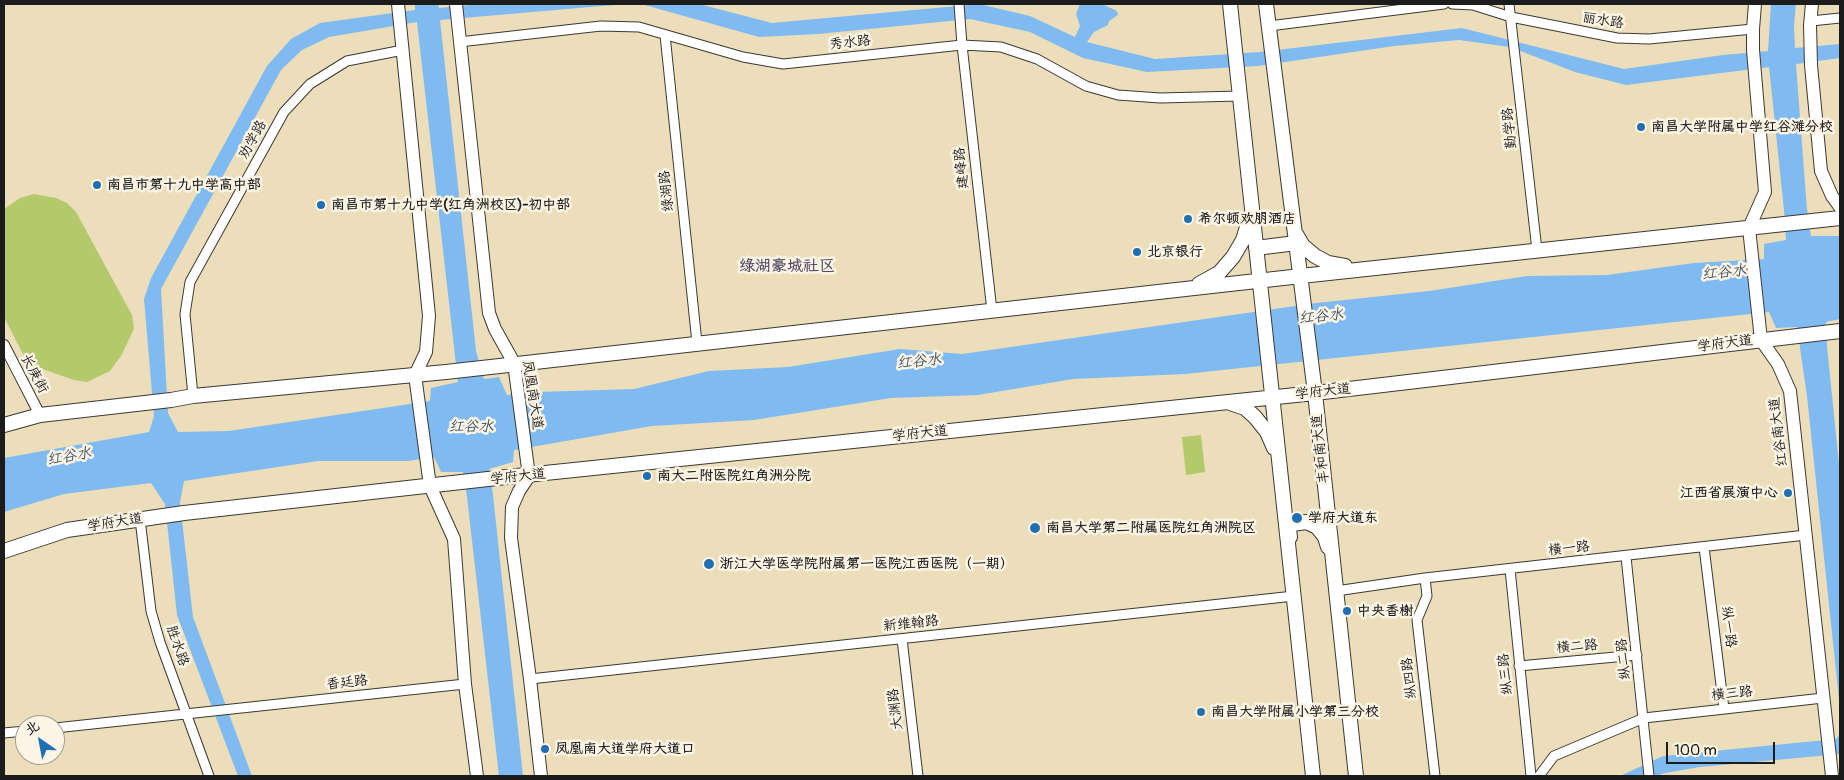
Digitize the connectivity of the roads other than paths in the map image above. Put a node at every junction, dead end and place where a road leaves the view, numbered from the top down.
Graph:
1 (456, 4) edge
2 (959, 4) edge
3 (1230, 4) edge
4 (1266, 4) edge
5 (1444, 4) edge
6 (1452, 4) edge
7 (1509, 4) edge
8 (1755, 4) edge
9 (1812, 4) edge
10 (398, 6) edge
11 (1511, 16) junction
12 (1840, 18) edge
13 (1811, 21) junction
14 (1268, 26) junction
15 (1753, 29) junction
16 (665, 36) junction
17 (459, 42) junction
18 (962, 45) junction
19 (403, 50) junction
20 (1240, 96) junction
21 (1840, 207) edge
22 (1252, 212) junction
23 (1840, 218) edge
24 (1750, 228) junction
25 (1296, 237) junction
26 (1256, 248) junction
27 (1537, 250) junction
28 (1360, 269) junction
29 (1301, 281) junction
30 (1191, 288) junction
31 (1260, 288) junction
32 (992, 310) junction
33 (1835, 332) edge
34 (1761, 340) junction
35 (697, 343) junction
36 (4, 345) edge
37 (514, 364) junction
38 (415, 375) junction
39 (1360, 388) junction
40 (1315, 393) junction
41 (193, 396) junction
42 (1272, 396) junction
43 (1224, 402) junction
44 (40, 415) junction
45 (4, 425) edge
46 (1321, 449) junction
47 (1279, 459) junction
48 (529, 476) junction
49 (430, 486) junction
50 (140, 519) junction
51 (1806, 535) junction
52 (1704, 548) junction
53 (4, 551) edge
54 (1626, 557) junction
55 (1333, 559) junction
56 (1290, 563) junction
57 (1510, 569) junction
58 (1425, 578) junction
59 (1336, 591) junction
60 (1294, 596) junction
61 (902, 639) junction
62 (1637, 655) junction
63 (1520, 666) junction
64 (530, 679) junction
65 (465, 684) junction
66 (1823, 698) junction
67 (1724, 709) junction
68 (186, 714) junction
69 (1644, 718) junction
70 (65, 727) edge
71 (209, 776) edge
72 (477, 776) edge
73 (541, 776) edge
74 (918, 776) edge
75 (1313, 776) edge
76 (1356, 776) edge
77 (1435, 776) edge
78 (1531, 776) edge
79 (1539, 776) edge
80 (1649, 776) edge
81 (1832, 776) edge

1 - 17 main road, 凤凰南大道
2 - 18 street, 建峰路
3 - 20 main road
4 - 14 main road, 丰和南大道
5 - 14 street
6 - 11 street, 丽水路
7 - 11 street, 勤学路
8 - 15 main road, 红谷南大道
9 - 13 main road
10 - 19 main road
11 - 15 street, 丽水路
11 - 27 street, 勤学路
12 - 13 street
13 - 21 main road
14 - 25 main road, 丰和南大道
15 - 24 main road, 红谷南大道
16 - 17 street, 秀水路
16 - 18 street, 秀水路
16 - 35 street, 绿湖路
17 - 37 main road, 凤凰南大道
18 - 20 street, 秀水路
18 - 32 street, 建峰路
19 - 38 main road
19 - 41 street, 劝学路
20 - 22 main road
22 - 26 main road
22 - 30 main road
23 - 24 main road
24 - 27 main road
24 - 34 main road, 红谷南大道
25 - 26 main road
25 - 28 main road
25 - 29 main road, 丰和南大道
26 - 31 main road
27 - 28 main road
28 - 29 main road
29 - 31 main road
29 - 40 main road, 丰和南大道
30 - 31 main road
30 - 32 main road
31 - 42 main road
32 - 35 main road
33 - 34 main road, 学府大道
34 - 39 main road, 学府大道
34 - 51 main road, 红谷南大道
35 - 37 main road
36 - 44 street, 长庚街
37 - 38 main road
37 - 48 main road, 凤凰南大道
38 - 41 main road
38 - 49 main road
39 - 40 main road, 学府大道
39 - 46 main road
40 - 42 main road, 学府大道
40 - 46 main road, 丰和南大道
41 - 44 main road
42 - 43 main road, 学府大道
42 - 47 main road
43 - 47 main road
43 - 48 main road, 学府大道
44 - 45 main road
46 - 55 main road, 丰和南大道
47 - 56 main road
48 - 49 main road, 学府大道
48 - 64 main road
49 - 50 main road, 学府大道
49 - 65 main road
50 - 53 main road, 学府大道
50 - 68 street, 胜水路
51 - 52 street, 横一路
51 - 66 main road, 红谷南大道
52 - 54 street, 横一路
52 - 67 street, 纵一路
54 - 57 street, 横一路
54 - 62 street, 纵二路
55 - 56 main road
55 - 59 main road, 丰和南大道
56 - 60 main road
57 - 58 street, 横一路
57 - 63 street, 纵三路
58 - 59 street, 横一路
58 - 77 street, 纵四路
59 - 76 main road, 丰和南大道
60 - 61 street, 新维翰路
60 - 75 main road
61 - 64 street, 新维翰路
61 - 74 street, 大渊路
62 - 63 street, 横二路
62 - 69 street, 纵二路
63 - 78 street, 纵三路
64 - 73 main road
65 - 68 street, 香廷路
65 - 72 main road
66 - 67 street, 横三路
66 - 81 main road, 红谷南大道
67 - 69 street, 横三路
68 - 70 street
68 - 71 street, 胜水路
69 - 79 street, 横三路
69 - 80 street, 纵二路

